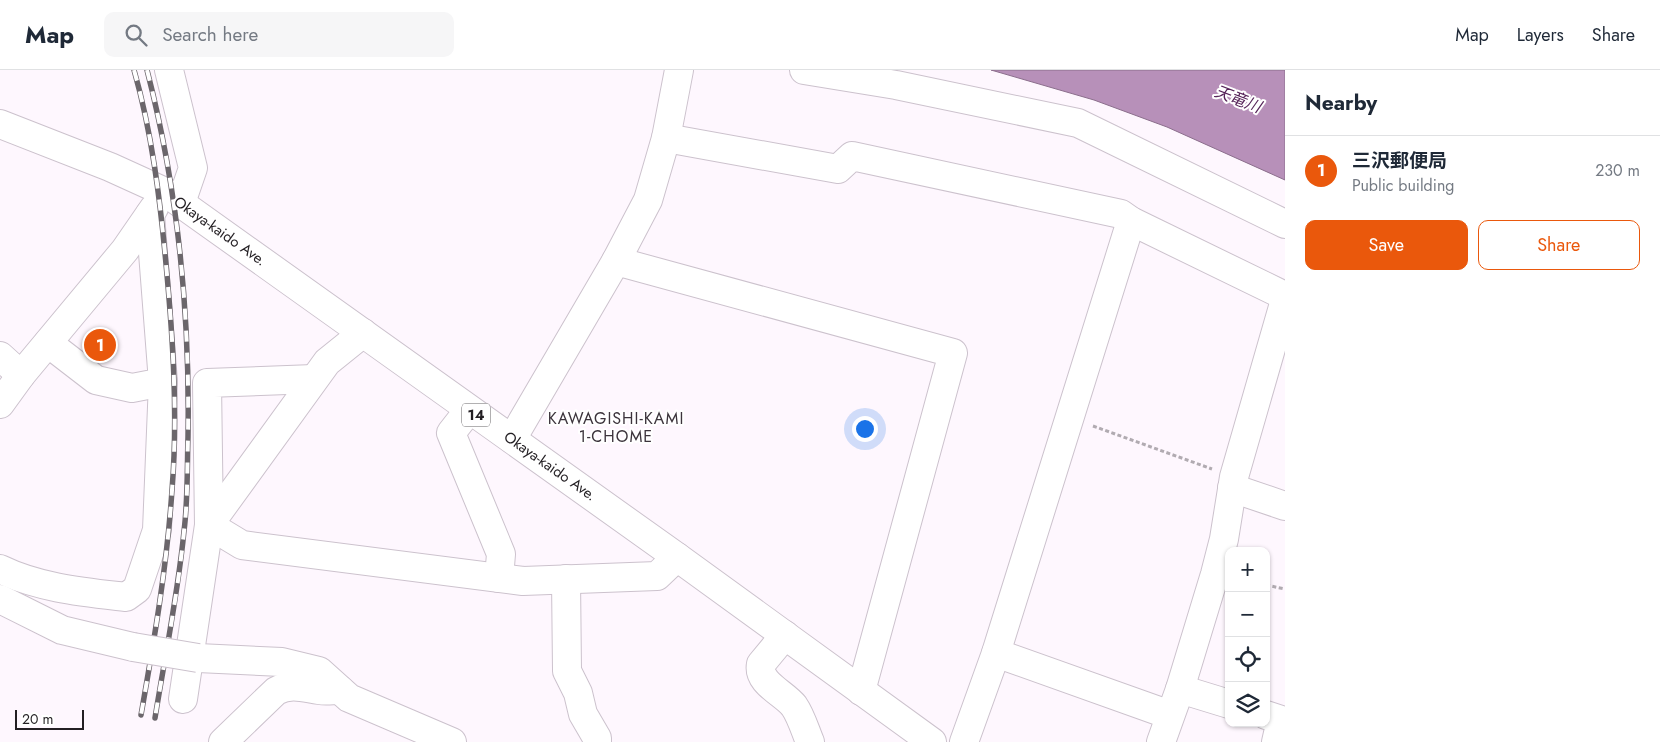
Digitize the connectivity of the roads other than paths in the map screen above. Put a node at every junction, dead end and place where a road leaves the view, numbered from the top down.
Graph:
1 (169, 70) edge
2 (679, 70) edge
3 (804, 70) edge
4 (0, 124) edge
5 (666, 138) junction
6 (165, 203) junction
7 (1131, 221) junction
8 (1285, 224) edge
9 (616, 261) junction
10 (1285, 296) edge
11 (1285, 300) edge
12 (363, 333) junction
13 (48, 343) junction
14 (0, 356) edge
15 (22, 375) junction
16 (314, 379) junction
17 (163, 382) junction
18 (0, 404) edge
19 (469, 410) junction
20 (512, 439) junction
21 (1233, 482) junction
22 (1285, 506) edge
23 (209, 525) junction
24 (676, 556) junction
25 (0, 569) edge
26 (499, 578) junction
27 (566, 579) junction
28 (0, 599) edge
29 (785, 635) junction
30 (996, 653) junction
31 (1180, 689) junction
32 (340, 690) junction
33 (861, 691) junction
34 (184, 700) dead end
35 (1225, 703) edge
36 (1170, 715) junction
37 (223, 742) edge
38 (452, 742) edge
39 (597, 742) edge
40 (810, 742) edge
41 (932, 742) edge
42 (964, 742) edge
43 (1160, 742) edge

1 - 6 street
2 - 5 street
3 - 8 street
4 - 6 street, Okaya-kaido Ave. / 14
5 - 7 street
5 - 9 street
6 - 12 street, Okaya-kaido Ave. / 14
6 - 13 street
6 - 17 street
7 - 10 street
7 - 30 street
9 - 20 street
9 - 33 street
11 - 21 street
12 - 16 street
12 - 19 street, Okaya-kaido Ave. / 14
13 - 15 street
13 - 17 street
14 - 15 street
15 - 18 street
16 - 23 street
16 - 23 street
17 - 25 street
19 - 20 street, Okaya-kaido Ave. / 14
19 - 26 street
20 - 24 street, Okaya-kaido Ave. / 14
21 - 22 street
21 - 31 street
23 - 26 street
23 - 34 street
24 - 27 street
24 - 29 street, Okaya-kaido Ave. / 14
26 - 27 street
27 - 39 street
28 - 32 street, bridge
29 - 33 street, Okaya-kaido Ave. / 14
29 - 40 street
30 - 36 street
30 - 42 street
31 - 35 street
31 - 36 street
32 - 37 street
32 - 38 street
33 - 41 street, Okaya-kaido Ave. / 14
36 - 43 street

